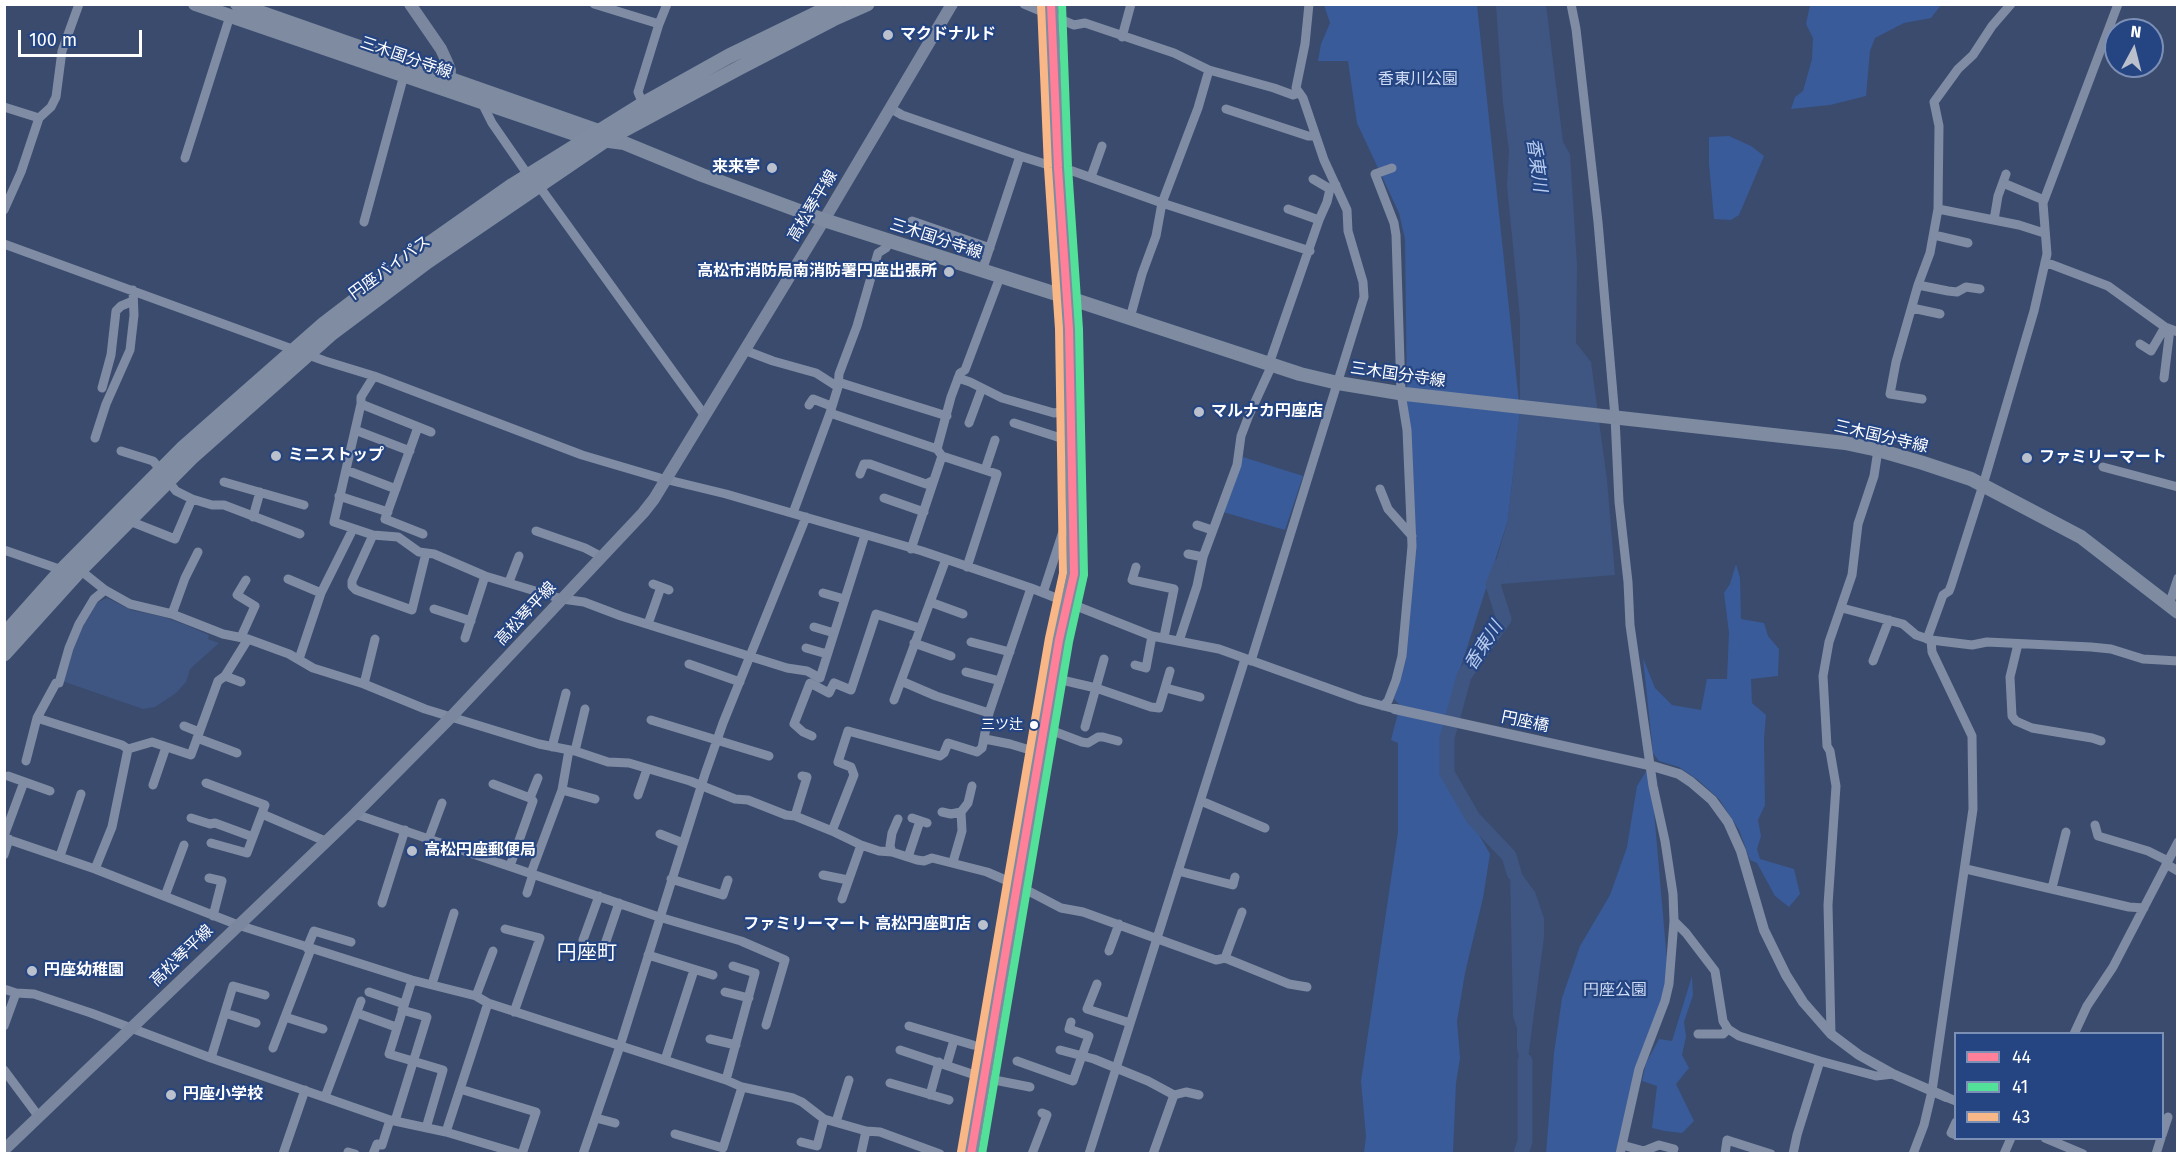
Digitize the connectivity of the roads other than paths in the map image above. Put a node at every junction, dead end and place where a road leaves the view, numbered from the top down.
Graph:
1 (79, 4) edge
2 (195, 4) edge
3 (410, 4) edge
4 (594, 4) edge
5 (667, 4) edge
6 (836, 4) edge
7 (867, 4) edge
8 (952, 4) edge
9 (1024, 4) edge
10 (1131, 4) edge
11 (1309, 4) edge
12 (1571, 4) edge
13 (2118, 4) edge
14 (2010, 5) edge
15 (234, 10) edge
16 (1051, 10) edge
17 (659, 24) junction
18 (1122, 37) junction
19 (1209, 70) junction
20 (404, 75) junction
21 (449, 83) junction
22 (1299, 93) junction
23 (480, 101) junction
24 (643, 104) junction
25 (4, 107) edge
26 (890, 108) junction
27 (1226, 109) dead end
28 (39, 118) junction
29 (598, 136) junction
30 (1316, 136) junction
31 (1102, 146) dead end
32 (1020, 156) junction
33 (185, 158) dead end
34 (1058, 168) junction
35 (1392, 168) dead end
36 (1091, 177) junction
37 (1313, 179) dead end
38 (534, 181) junction
39 (1333, 187) junction
40 (2039, 198) dead end
41 (1162, 203) junction
42 (1288, 209) dead end
43 (1938, 209) junction
44 (4, 210) edge
45 (824, 220) junction
46 (1318, 220) junction
47 (1994, 220) junction
48 (912, 221) dead end
49 (364, 222) dead end
50 (2044, 233) junction
51 (1934, 236) junction
52 (889, 242) junction
53 (1968, 243) dead end
54 (4, 244) edge
55 (990, 248) junction
56 (1310, 251) junction
57 (2045, 262) junction
58 (982, 272) junction
59 (1000, 277) junction
60 (1918, 285) junction
61 (1980, 289) dead end
62 (133, 290) junction
63 (1066, 297) junction
64 (133, 301) junction
65 (1912, 308) junction
66 (1940, 314) dead end
67 (1130, 318) junction
68 (2171, 329) edge
69 (2140, 344) dead end
70 (744, 350) junction
71 (301, 352) junction
72 (1271, 364) junction
73 (374, 376) junction
74 (958, 378) junction
75 (2163, 378) dead end
76 (1338, 383) junction
77 (838, 384) junction
78 (102, 388) dead end
79 (982, 388) junction
80 (1403, 393) junction
81 (1922, 399) dead end
82 (361, 404) junction
83 (808, 405) dead end
84 (830, 410) junction
85 (1070, 410) junction
86 (705, 416) junction
87 (947, 416) junction
88 (1612, 416) junction
89 (969, 423) dead end
90 (1014, 423) dead end
91 (418, 427) junction
92 (355, 430) junction
93 (431, 432) dead end
94 (95, 438) dead end
95 (995, 440) dead end
96 (1070, 441) junction
97 (1878, 450) junction
98 (410, 451) junction
99 (121, 452) dead end
100 (939, 453) junction
101 (2103, 467) dead end
102 (345, 470) junction
103 (985, 470) junction
104 (860, 474) dead end
105 (165, 475) junction
106 (666, 479) junction
107 (934, 480) junction
108 (224, 482) dead end
109 (1983, 485) junction
110 (2178, 487) edge
111 (396, 489) junction
112 (1380, 489) dead end
113 (260, 492) junction
114 (339, 496) junction
115 (884, 498) dead end
116 (192, 499) junction
117 (1072, 502) junction
118 (304, 505) dead end
119 (388, 512) junction
120 (924, 512) junction
121 (793, 513) junction
122 (253, 516) junction
123 (806, 517) junction
124 (128, 520) junction
125 (1197, 525) dead end
126 (353, 529) junction
127 (1212, 530) junction
128 (536, 531) dead end
129 (300, 534) dead end
130 (423, 534) dead end
131 (373, 535) junction
132 (865, 535) junction
133 (1412, 536) junction
134 (911, 549) junction
135 (5, 551) edge
136 (198, 552) dead end
137 (426, 553) junction
138 (1188, 554) dead end
139 (519, 556) dead end
140 (602, 557) junction
141 (1203, 557) junction
142 (946, 559) junction
143 (967, 567) junction
144 (1136, 567) dead end
145 (62, 570) junction
146 (80, 570) junction
147 (485, 576) junction
148 (2178, 578) edge
149 (288, 579) dead end
150 (246, 580) dead end
151 (509, 582) junction
152 (661, 587) dead end
153 (1031, 588) junction
154 (105, 590) junction
155 (823, 592) dead end
156 (1043, 593) junction
157 (321, 594) junction
158 (562, 599) junction
159 (844, 599) junction
160 (930, 602) junction
161 (1068, 604) junction
162 (1842, 608) junction
163 (2173, 608) edge
164 (434, 609) dead end
165 (172, 614) junction
166 (963, 614) dead end
167 (1889, 620) junction
168 (471, 621) junction
169 (648, 624) junction
170 (814, 627) dead end
171 (919, 628) junction
172 (834, 633) junction
173 (4, 635) edge
174 (1152, 636) junction
175 (1164, 637) junction
176 (244, 638) junction
177 (465, 638) dead end
178 (375, 639) dead end
179 (1929, 640) junction
180 (1179, 641) junction
181 (971, 642) dead end
182 (914, 643) junction
183 (2018, 644) junction
184 (806, 648) dead end
185 (1010, 652) junction
186 (4, 654) edge
187 (827, 654) junction
188 (751, 656) junction
189 (951, 656) dead end
190 (299, 659) junction
191 (1104, 659) dead end
192 (1248, 660) junction
193 (1873, 661) dead end
194 (2178, 661) edge
195 (689, 664) dead end
196 (1136, 665) dead end
197 (1170, 671) dead end
198 (966, 672) dead end
199 (225, 676) junction
200 (1053, 678) junction
201 (901, 681) junction
202 (1000, 681) junction
203 (241, 682) dead end
204 (740, 682) junction
205 (364, 684) junction
206 (1096, 688) junction
207 (1166, 688) junction
208 (566, 693) dead end
209 (1200, 697) dead end
210 (894, 700) dead end
211 (1383, 706) junction
212 (585, 709) dead end
213 (1395, 709) joint
214 (989, 713) junction
215 (451, 717) junction
216 (37, 718) junction
217 (651, 720) dead end
218 (184, 726) dead end
219 (1085, 727) dead end
220 (1045, 728) junction
221 (198, 735) junction
222 (812, 736) dead end
223 (717, 739) junction
224 (985, 739) junction
225 (1118, 741) dead end
226 (2101, 741) dead end
227 (166, 747) junction
228 (552, 747) junction
229 (128, 749) junction
230 (572, 751) junction
231 (237, 753) dead end
232 (1040, 753) junction
233 (769, 756) dead end
234 (26, 761) dead end
235 (1650, 765) junction
236 (647, 769) junction
237 (8, 776) dead end
238 (802, 776) dead end
239 (506, 777) dead end
240 (538, 778) dead end
241 (24, 782) junction
242 (206, 783) dead end
243 (153, 785) dead end
244 (972, 786) dead end
245 (701, 787) junction
246 (562, 790) junction
247 (50, 791) dead end
248 (81, 794) dead end
249 (638, 795) dead end
250 (530, 798) junction
251 (595, 799) dead end
252 (1201, 801) junction
253 (442, 803) dead end
254 (942, 812) dead end
255 (961, 812) junction
256 (262, 814) junction
257 (355, 814) junction
258 (795, 816) junction
259 (191, 818) dead end
260 (898, 819) dead end
261 (920, 821) dead end
262 (2095, 825) dead end
263 (1265, 828) dead end
264 (405, 830) junction
265 (832, 831) junction
266 (2066, 832) dead end
267 (660, 834) dead end
268 (254, 837) junction
269 (6, 838) edge
270 (429, 838) junction
271 (325, 841) junction
272 (2178, 842) edge
273 (211, 843) dead end
274 (683, 843) junction
275 (184, 845) dead end
276 (861, 845) junction
277 (892, 852) junction
278 (4, 855) edge
279 (60, 856) junction
280 (908, 857) junction
281 (953, 862) junction
282 (2167, 863) junction
283 (510, 866) junction
284 (1966, 868) junction
285 (95, 869) junction
286 (1178, 871) junction
287 (2178, 871) edge
288 (532, 873) junction
289 (823, 875) dead end
290 (1235, 877) dead end
291 (209, 878) dead end
292 (671, 879) junction
293 (728, 880) dead end
294 (848, 880) junction
295 (1017, 885) junction
296 (2052, 888) junction
297 (527, 893) dead end
298 (165, 896) junction
299 (599, 896) junction
300 (842, 899) dead end
301 (382, 903) dead end
302 (619, 903) junction
303 (2144, 908) junction
304 (1242, 912) dead end
305 (454, 913) dead end
306 (213, 916) junction
307 (659, 917) junction
308 (1674, 921) junction
309 (1119, 924) junction
310 (238, 925) junction
311 (504, 929) dead end
312 (1157, 938) junction
313 (583, 940) dead end
314 (351, 942) dead end
315 (309, 949) junction
316 (603, 950) dead end
317 (493, 951) dead end
318 (1109, 951) dead end
319 (648, 956) junction
320 (1225, 958) junction
321 (733, 966) dead end
322 (694, 970) junction
323 (713, 975) dead end
324 (412, 980) junction
325 (432, 984) junction
326 (1097, 984) dead end
327 (1307, 987) dead end
328 (4, 988) edge
329 (369, 992) dead end
330 (724, 992) dead end
331 (16, 993) junction
332 (265, 995) dead end
333 (476, 996) junction
334 (748, 998) junction
335 (361, 1001) dead end
336 (488, 1004) junction
337 (403, 1007) junction
338 (514, 1012) junction
339 (225, 1013) junction
340 (357, 1013) junction
341 (285, 1017) junction
342 (1071, 1022) dead end
343 (256, 1023) dead end
344 (1130, 1023) junction
345 (766, 1025) dead end
346 (4, 1026) edge
347 (909, 1026) dead end
348 (133, 1027) junction
349 (396, 1027) junction
350 (323, 1029) dead end
351 (1728, 1029) junction
352 (2075, 1032) edge
353 (1698, 1034) dead end
354 (1831, 1034) junction
355 (710, 1039) dead end
356 (954, 1040) junction
357 (620, 1046) junction
358 (735, 1046) junction
359 (973, 1046) dead end
360 (273, 1048) dead end
361 (900, 1050) dead end
362 (1060, 1050) dead end
363 (1082, 1056) junction
364 (212, 1058) junction
365 (665, 1060) junction
366 (413, 1061) junction
367 (1017, 1061) dead end
368 (1820, 1061) junction
369 (943, 1063) junction
370 (1031, 1068) junction
371 (1116, 1068) junction
372 (4, 1070) edge
373 (1893, 1074) junction
374 (984, 1078) junction
375 (726, 1080) junction
376 (849, 1080) dead end
377 (890, 1083) dead end
378 (742, 1087) junction
379 (460, 1089) junction
380 (305, 1090) junction
381 (1932, 1091) junction
382 (930, 1095) junction
383 (1174, 1095) junction
384 (1200, 1095) dead end
385 (325, 1097) junction
386 (1951, 1099) edge
387 (949, 1100) dead end
388 (1042, 1113) dead end
389 (39, 1117) junction
390 (2168, 1117) dead end
391 (596, 1118) junction
392 (824, 1119) junction
393 (392, 1120) junction
394 (836, 1122) junction
395 (615, 1124) dead end
396 (426, 1128) junction
397 (2164, 1130) edge
398 (866, 1131) junction
399 (446, 1132) junction
400 (675, 1134) dead end
401 (2011, 1140) edge
402 (2050, 1140) edge
403 (801, 1142) dead end
404 (1621, 1149) edge
405 (1674, 1149) dead end
406 (4, 1151) edge
407 (10, 1154) edge
408 (283, 1154) edge
409 (348, 1154) edge
410 (355, 1154) edge
411 (373, 1154) edge
412 (521, 1154) edge
413 (583, 1154) edge
414 (861, 1154) edge
415 (940, 1154) edge
416 (971, 1154) edge
417 (1032, 1154) edge
418 (1089, 1154) edge
419 (1153, 1154) edge
420 (1725, 1154) edge
421 (1771, 1154) edge
422 (1793, 1154) edge
423 (1912, 1154) edge
424 (2004, 1154) edge
425 (2083, 1154) edge

1 - 28 street
2 - 15 main road, 三木国分寺線
3 - 21 main road
4 - 17 street
5 - 17 street
6 - 24 highway, 円座バイパス
7 - 29 highway, 円座バイパス
8 - 26 main road, 高松琴平線
9 - 16 street
10 - 18 street
11 - 22 street
12 - 88 street
13 - 50 street
14 - 43 street
15 - 20 main road, 三木国分寺線
15 - 21 main road, 三木国分寺線
15 - 33 street
16 - 18 street
16 - 34 main road
17 - 24 street
18 - 19 street
19 - 22 street
19 - 41 street
20 - 21 main road, 三木国分寺線
20 - 49 street
21 - 23 main road, 三木国分寺線
21 - 29 main road, 三木国分寺線
22 - 30 street
23 - 29 main road, 三木国分寺線
23 - 38 street
24 - 29 highway, 円座バイパス
25 - 28 street
26 - 32 street
26 - 45 main road, 高松琴平線
27 - 30 street
28 - 44 street
29 - 38 highway, 円座バイパス
29 - 38 highway, 円座バイパス
29 - 45 main road, 三木国分寺線
30 - 39 street
31 - 36 street
32 - 34 street
32 - 55 street
34 - 36 street
34 - 63 main road
35 - 80 street
36 - 41 street
37 - 39 street
38 - 71 highway, 円座バイパス
38 - 86 street
39 - 46 street
39 - 76 street
40 - 47 street
41 - 56 street
41 - 67 street
42 - 46 street
43 - 47 street
43 - 51 street
45 - 52 main road, 三木国分寺線
45 - 70 main road, 高松琴平線
46 - 56 street
47 - 50 street
48 - 55 street
50 - 57 street
51 - 53 street
51 - 60 street
52 - 58 main road, 三木国分寺線
52 - 77 street
54 - 62 street
55 - 58 street
56 - 72 street
57 - 68 street
57 - 109 street
58 - 59 main road, 三木国分寺線
59 - 63 main road, 三木国分寺線
59 - 74 street
60 - 61 street
60 - 65 street
62 - 64 street
62 - 71 street
63 - 67 main road, 三木国分寺線
63 - 85 main road
64 - 78 street
64 - 94 street
65 - 66 street
65 - 81 street
67 - 72 main road, 三木国分寺線
68 - 69 street
68 - 75 street
70 - 77 street
70 - 86 main road, 高松琴平線
71 - 73 street
71 - 105 highway, 円座バイパス
72 - 76 main road, 三木国分寺線
72 - 127 street
73 - 82 street
73 - 106 street
74 - 79 street
74 - 87 street
76 - 80 main road, 三木国分寺線
76 - 192 street
77 - 84 street
77 - 87 street
79 - 85 street
79 - 89 street
80 - 88 main road, 三木国分寺線
80 - 133 street
82 - 91 street
82 - 92 street
83 - 84 street
84 - 100 street
84 - 121 street
85 - 96 main road
86 - 106 main road, 高松琴平線
87 - 100 street
88 - 97 main road, 三木国分寺線
88 - 235 street
90 - 96 street
91 - 93 street
91 - 98 street
92 - 98 street
92 - 102 street
95 - 103 street
96 - 117 main road
97 - 109 main road, 三木国分寺線
97 - 162 street
98 - 111 street
99 - 105 street
100 - 103 street
100 - 107 street
101 - 110 street
102 - 111 street
102 - 114 street
103 - 143 street
104 - 107 street
105 - 116 street
105 - 124 highway, 円座バイパス
105 - 145 highway, 円座バイパス
106 - 121 street
106 - 140 main road, 高松琴平線
107 - 120 street
108 - 113 street
109 - 163 main road, 三木国分寺線
109 - 179 street
111 - 119 street
112 - 133 street
113 - 118 street
113 - 122 street
114 - 119 street
114 - 126 street
115 - 120 street
116 - 122 street
116 - 124 street
117 - 156 street
117 - 161 main road
119 - 130 street
120 - 134 street
121 - 123 street
122 - 129 street
123 - 132 street
123 - 188 street
124 - 146 highway, 円座バイパス
125 - 127 street
126 - 131 street
126 - 157 street
127 - 141 street
128 - 140 street
131 - 137 street
131 - 137 street
132 - 134 street
132 - 159 street
133 - 211 street
134 - 142 street
135 - 145 street
136 - 165 street
137 - 147 street
138 - 141 street
139 - 151 street
140 - 158 main road, 高松琴平線
141 - 180 street
142 - 143 street
142 - 160 street
143 - 153 street
144 - 175 street
145 - 146 street
145 - 173 highway, 円座バイパス
146 - 154 street
146 - 186 highway, 円座バイパス
147 - 151 street
147 - 168 street
148 - 163 street
149 - 157 street
150 - 176 street
151 - 158 street
152 - 169 street
153 - 156 street
153 - 185 street
154 - 165 street
154 - 216 street
155 - 159 street
156 - 161 street
157 - 190 street
158 - 169 street
158 - 215 main road, 高松琴平線
159 - 172 street
160 - 166 street
160 - 171 street
161 - 174 street
161 - 200 main road
162 - 167 street
162 - 354 street
164 - 168 street
165 - 176 street
167 - 179 street
167 - 193 street
168 - 177 street
169 - 188 street
170 - 172 street
171 - 182 street
171 - 222 street
172 - 187 street
174 - 175 street
174 - 196 street
175 - 180 street
176 - 190 street
176 - 199 street
178 - 205 street
179 - 183 street
179 - 284 street
180 - 192 street
181 - 185 street
182 - 189 street
182 - 201 street
183 - 194 street
183 - 226 street
184 - 187 street
185 - 202 street
187 - 188 street
188 - 204 street
190 - 205 street
191 - 206 street
192 - 211 street
192 - 252 street
195 - 204 street
197 - 207 street
198 - 202 street
199 - 203 street
199 - 221 street
200 - 206 street
200 - 220 main road
201 - 210 street
201 - 214 street
202 - 214 street
204 - 223 street
205 - 215 street
206 - 207 street
206 - 219 street
207 - 209 street
208 - 228 street
211 - 213 street
212 - 230 street
213 - 235 street, 円座橋
214 - 224 street
215 - 228 street
215 - 257 main road, 高松琴平線
216 - 229 street
216 - 234 street
217 - 223 street
218 - 221 street
220 - 225 street
220 - 232 main road
221 - 227 street
221 - 231 street
223 - 233 street
223 - 245 street
224 - 232 street
224 - 265 street
227 - 229 street
227 - 243 street
228 - 230 street
229 - 285 street
230 - 236 street
230 - 246 street
232 - 295 main road
235 - 308 street
235 - 354 street, 円座橋
236 - 245 street
236 - 249 street
237 - 241 street
238 - 258 street
239 - 250 street
240 - 250 street
241 - 247 street
241 - 269 street
242 - 256 street
244 - 255 street
245 - 258 street
245 - 274 street
246 - 251 street
246 - 288 street
248 - 279 street
250 - 283 street
252 - 263 street
252 - 286 street
253 - 270 street
254 - 255 street
255 - 281 street
256 - 268 street
256 - 271 street
257 - 264 street
257 - 271 main road, 高松琴平線
258 - 265 street
259 - 268 street
260 - 277 street
261 - 280 street
262 - 282 street
264 - 270 street
264 - 301 street
265 - 276 street
266 - 296 street
267 - 274 street
268 - 273 street
269 - 278 street
269 - 279 street
270 - 283 street
271 - 310 main road, 高松琴平線
272 - 282 street
274 - 292 street
275 - 298 street
276 - 277 street
276 - 294 street
277 - 280 street
279 - 285 street
280 - 281 street
281 - 295 street
282 - 287 street
282 - 303 street
283 - 288 street
284 - 296 street
284 - 381 street
285 - 298 street
286 - 290 street
286 - 312 street
288 - 297 street
288 - 299 street
289 - 294 street
291 - 306 street
292 - 293 street
292 - 307 street
294 - 300 street
295 - 309 street
295 - 374 main road
296 - 303 street
298 - 306 street
299 - 302 street
299 - 313 street
302 - 307 street
302 - 316 street
303 - 352 street
304 - 320 street
305 - 325 street
306 - 310 street
307 - 319 street
307 - 345 street
308 - 351 street
308 - 404 street
309 - 312 street
309 - 318 street
310 - 315 street
310 - 348 main road, 高松琴平線
311 - 338 street
312 - 320 street
312 - 344 street
314 - 315 street
315 - 324 street
315 - 341 street
317 - 333 street
319 - 322 street
319 - 357 street
320 - 327 street
321 - 334 street
322 - 323 street
322 - 365 street
324 - 325 street
324 - 337 street
325 - 333 street
326 - 344 street
328 - 331 street
329 - 337 street
330 - 334 street
331 - 346 street
331 - 348 street
332 - 339 street
333 - 336 street
334 - 358 street
335 - 340 street
336 - 338 street
336 - 379 street
337 - 349 street
337 - 366 street
338 - 357 street
339 - 343 street
339 - 364 street
340 - 349 street
340 - 385 street
341 - 350 street
341 - 360 street
342 - 363 street
344 - 371 street
347 - 356 street
348 - 364 street
348 - 389 main road, 高松琴平線
349 - 366 street
351 - 353 street
351 - 368 street
354 - 373 street, 円座橋
355 - 358 street
356 - 359 street
356 - 369 street
357 - 365 street
357 - 391 street
358 - 375 street
361 - 369 street
362 - 363 street
363 - 370 street
363 - 371 street
364 - 380 street
365 - 375 street
366 - 393 street
366 - 396 street
367 - 370 street
368 - 373 street
368 - 422 street
369 - 374 street
369 - 382 street
370 - 374 street
371 - 383 street
371 - 418 street
372 - 389 street
373 - 381 street, 円座橋
374 - 416 main road
375 - 378 street
376 - 394 street
377 - 382 street
378 - 392 street
378 - 400 street
379 - 399 street
379 - 412 street
380 - 385 street
380 - 408 street
381 - 386 street, 円座橋
381 - 423 street
382 - 387 street
383 - 384 street
383 - 419 street
385 - 393 street
388 - 417 street
389 - 406 main road, 高松琴平線
390 - 397 street
391 - 395 street
391 - 413 street
392 - 394 street
392 - 403 street
393 - 396 street
393 - 411 street
394 - 398 street
396 - 399 street
398 - 414 street
398 - 415 street
399 - 412 street
401 - 424 street
402 - 425 street
404 - 405 street
406 - 407 street
409 - 410 street
420 - 421 street

